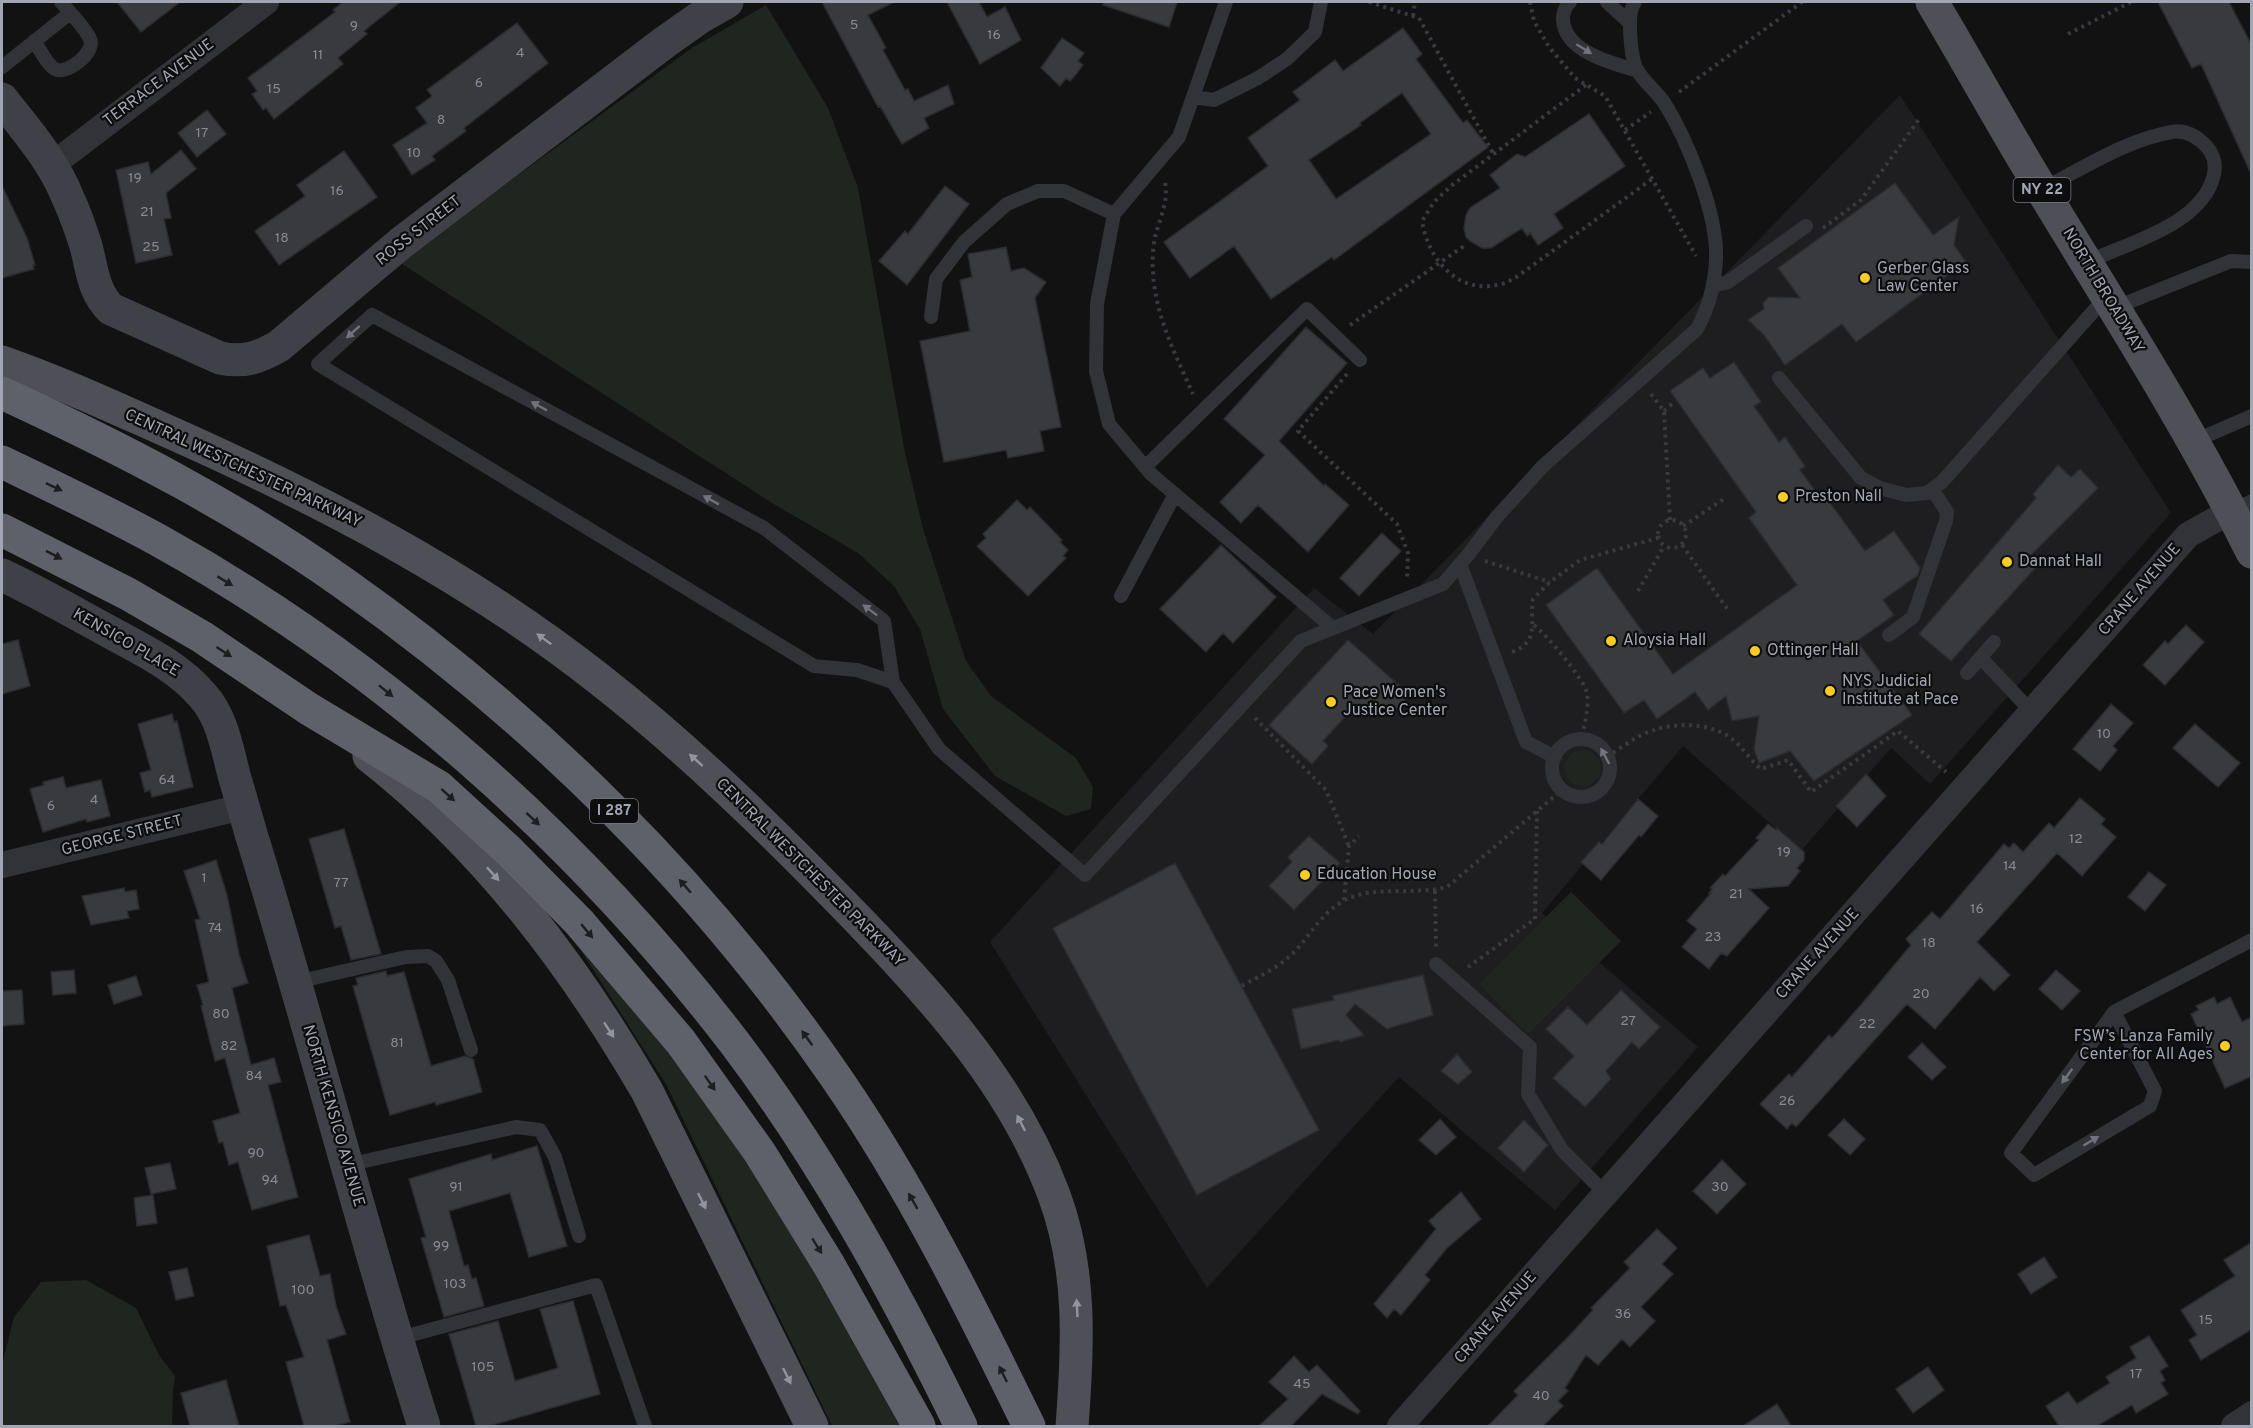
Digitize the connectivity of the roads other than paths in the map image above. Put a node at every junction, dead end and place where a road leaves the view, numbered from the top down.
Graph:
1 (61, 2) edge
2 (266, 2) edge
3 (727, 2) edge
4 (1226, 2) edge
5 (1321, 2) edge
6 (1570, 2) edge
7 (1607, 2) edge
8 (1635, 2) edge
9 (1932, 2) edge
10 (693, 10) edge
11 (69, 13) junction
12 (1630, 24) junction
13 (34, 41) junction
14 (2, 67) edge
15 (1638, 71) junction
16 (1193, 98) junction
17 (2, 99) edge
18 (52, 165) junction
19 (2042, 190) junction
20 (1114, 214) junction
21 (1806, 225) road end
22 (2087, 262) junction
23 (2252, 262) edge
24 (1713, 286) junction
25 (2110, 302) junction
26 (931, 317) dead end
27 (1359, 360) road end
28 (2, 362) edge
29 (1779, 378) dead end
30 (2, 393) edge
31 (2252, 416) edge
32 (2192, 442) junction
33 (2, 462) edge
34 (1145, 466) junction
35 (1932, 489) junction
36 (1175, 494) junction
37 (2241, 506) edge
38 (2, 530) edge
39 (2252, 552) edge
40 (1464, 560) junction
41 (2, 575) edge
42 (1121, 596) dead end
43 (1333, 628) junction
44 (1889, 635) dead end
45 (1994, 642) dead end
46 (1981, 658) junction
47 (1967, 673) dead end
48 (893, 682) junction
49 (309, 709) junction
50 (2032, 712) junction
51 (1555, 757) junction
52 (242, 807) junction
53 (2, 865) edge
54 (2252, 940) edge
55 (1436, 964) road end
56 (296, 982) junction
57 (2114, 1012) junction
58 (471, 1050) dead end
59 (347, 1165) junction
60 (1605, 1193) junction
61 (579, 1236) dead end
62 (396, 1339) junction
63 (2252, 1414) edge
64 (424, 1426) edge
65 (645, 1426) edge
66 (812, 1426) edge
67 (919, 1426) edge
68 (961, 1426) edge
69 (1029, 1426) edge
70 (1072, 1426) edge
71 (1400, 1426) edge
72 (2234, 1426) edge

1 - 11 lane
2 - 18 street, TERRACE AVENUE
3 - 10 street, ROSS STREET
4 - 16 lane
5 - 16 lane
6 -> 15 lane
7 - 12 lane
8 - 12 lane
9 - 19 main road, NORTH BROADWAY / NY 22
10 - 18 street, ROSS STREET
11 - 13 lane
11 - 13 lane
12 - 15 lane
13 - 14 lane
15 - 24 lane
16 - 20 lane
17 - 18 street
19 - 22 main road, NORTH BROADWAY / NY 22
19 - 22 lane
20 - 26 lane
20 - 34 lane
21 - 24 lane
22 - 25 main road, NORTH BROADWAY / NY 22
23 - 25 lane
24 - 40 lane
25 - 32 main road, NORTH BROADWAY / NY 22
25 - 35 lane
27 - 34 lane
70 -> 28 main road, CENTRAL WESTCHESTER PARKWAY
29 - 35 lane
69 -> 30 highway, I 287
31 - 32 lane
32 - 37 main road, NORTH BROADWAY / NY 22
33 -> 68 highway
34 - 36 lane
35 - 44 lane
36 - 42 lane
36 - 43 lane
37 - 39 main road, NORTH BROADWAY / NY 22
37 - 50 street, CRANE AVENUE
38 -> 49 highway
40 - 43 lane
40 - 51 lane
41 - 52 street, KENSICO PLACE
43 - 48 lane
45 - 46 lane
46 - 47 lane
46 - 50 lane
48 -> 48 lane
49 -> 66 main road
49 -> 67 highway
50 - 60 street, CRANE AVENUE
51 -> 51 lane
52 - 53 street, GEORGE STREET
52 - 56 street, NORTH KENSICO AVENUE
54 - 57 lane
55 - 60 lane
56 - 58 lane
56 - 59 street, NORTH KENSICO AVENUE
57 -> 57 lane
59 - 61 lane
59 - 62 street, NORTH KENSICO AVENUE
60 - 71 street, CRANE AVENUE
62 - 64 street, NORTH KENSICO AVENUE
62 - 65 lane
63 - 72 street

